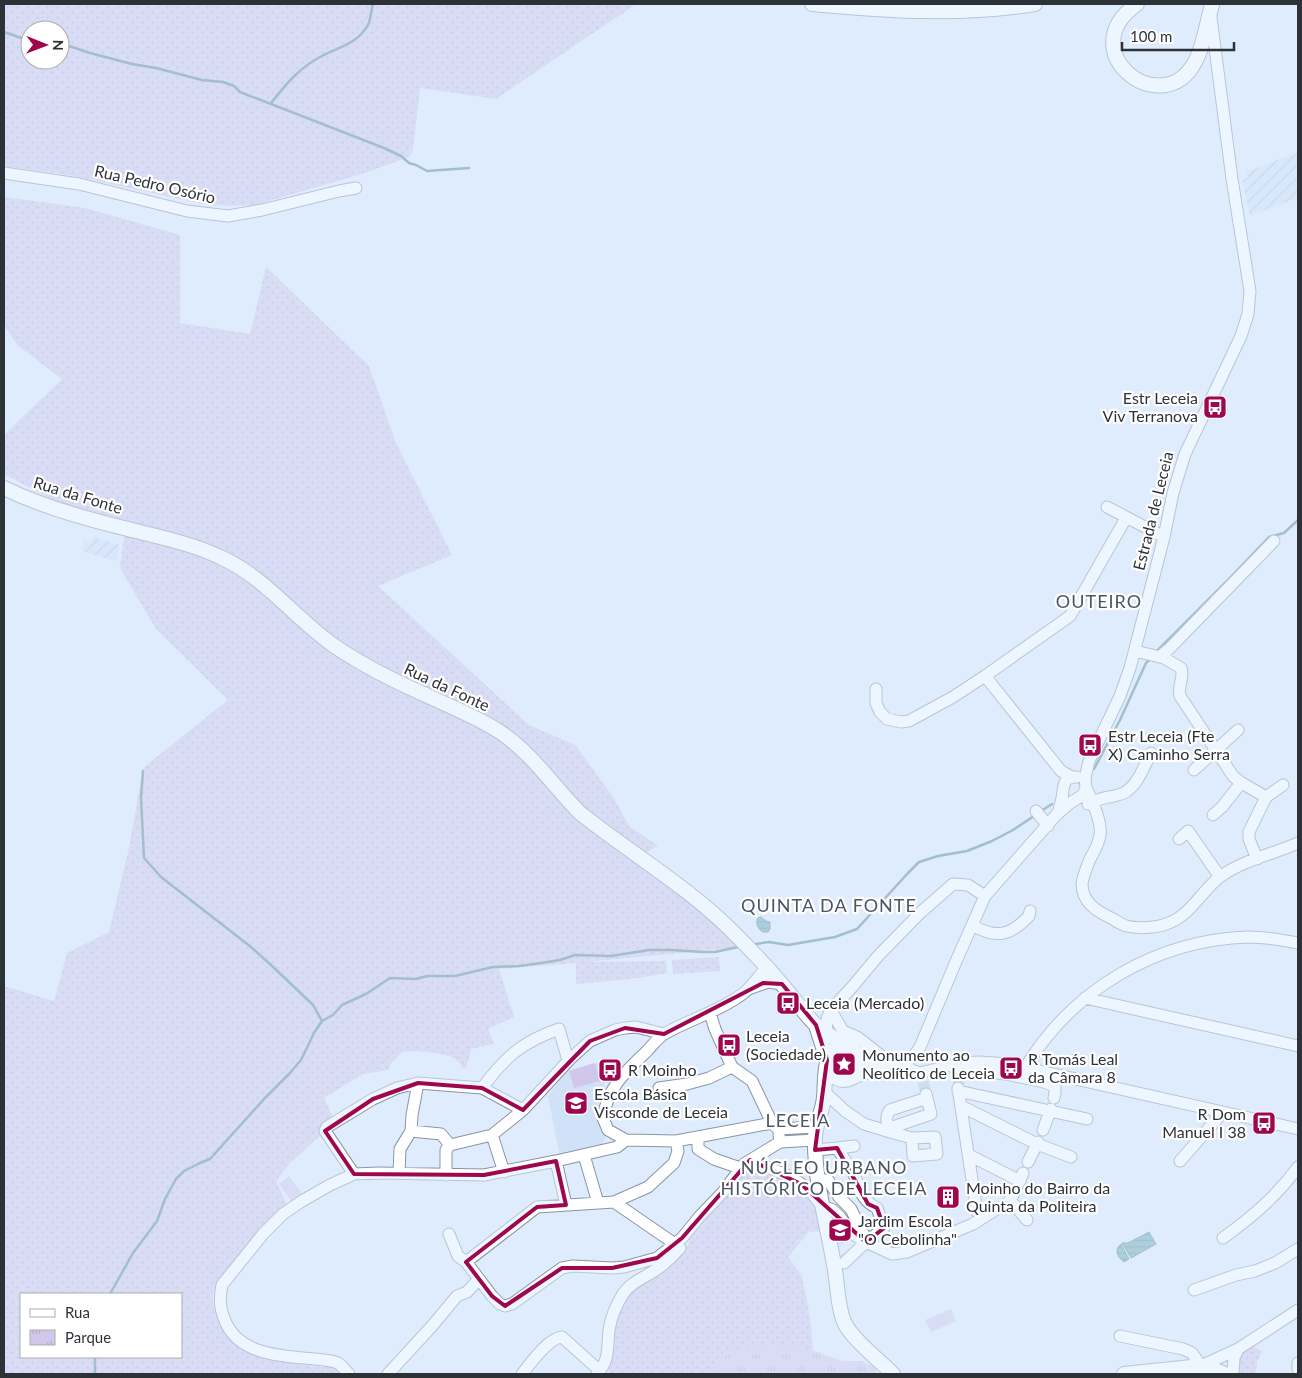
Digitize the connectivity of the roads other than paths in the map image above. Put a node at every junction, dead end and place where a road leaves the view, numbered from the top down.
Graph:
1 (812, 4) edge
2 (1035, 4) edge
3 (1137, 4) edge
4 (1212, 4) edge
5 (4, 174) edge
6 (356, 188) dead end
7 (4, 488) edge
8 (1107, 507) dead end
9 (1126, 518) junction
10 (1164, 537) junction
11 (1274, 541) dead end
12 (1135, 651) junction
13 (1159, 657) junction
14 (985, 676) junction
15 (876, 689) dead end
16 (1238, 730) dead end
17 (1217, 750) junction
18 (1151, 753) dead end
19 (1089, 761) junction
20 (1057, 766) junction
21 (1194, 770) dead end
22 (1073, 777) junction
23 (1241, 782) junction
24 (1283, 785) dead end
25 (1085, 786) junction
26 (1063, 789) junction
27 (1266, 797) junction
28 (1086, 803) junction
29 (1057, 814) junction
30 (1213, 815) dead end
31 (1179, 839) dead end
32 (1298, 843) edge
33 (1257, 859) junction
34 (1220, 877) junction
35 (985, 896) junction
36 (1030, 910) dead end
37 (972, 925) junction
38 (1298, 943) edge
39 (767, 967) junction
40 (782, 984) junction
41 (750, 988) junction
42 (1085, 998) junction
43 (831, 1010) junction
44 (710, 1012) junction
45 (818, 1026) junction
46 (664, 1034) junction
47 (1298, 1046) edge
48 (853, 1050) junction
49 (570, 1059) junction
50 (827, 1062) junction
51 (904, 1063) junction
52 (888, 1066) junction
53 (732, 1067) junction
54 (1025, 1068) junction
55 (960, 1069) junction
56 (851, 1079) junction
57 (418, 1083) junction
58 (924, 1087) junction
59 (482, 1088) junction
60 (660, 1088) dead end
61 (826, 1098) junction
62 (1054, 1098) dead end
63 (961, 1106) junction
64 (523, 1110) junction
65 (1051, 1110) junction
66 (1223, 1112) junction
67 (1087, 1119) dead end
68 (775, 1126) junction
69 (1298, 1129) edge
70 (890, 1130) junction
71 (1043, 1130) dead end
72 (411, 1131) junction
73 (492, 1135) junction
74 (816, 1135) junction
75 (698, 1137) junction
76 (912, 1138) dead end
77 (626, 1140) junction
78 (676, 1142) junction
79 (780, 1142) junction
80 (1038, 1143) junction
81 (450, 1145) junction
82 (854, 1146) dead end
83 (837, 1148) junction
84 (584, 1155) junction
85 (969, 1155) junction
86 (1071, 1158) dead end
87 (751, 1160) junction
88 (556, 1161) junction
89 (1180, 1161) dead end
90 (1028, 1162) dead end
91 (1298, 1167) edge
92 (740, 1168) junction
93 (504, 1172) junction
94 (354, 1174) junction
95 (446, 1175) junction
96 (407, 1177) junction
97 (818, 1180) junction
98 (614, 1202) junction
99 (598, 1203) junction
100 (566, 1205) junction
101 (822, 1206) junction
102 (998, 1208) dead end
103 (985, 1216) junction
104 (1027, 1220) dead end
105 (449, 1234) dead end
106 (1223, 1238) dead end
107 (679, 1241) junction
108 (867, 1241) junction
109 (1298, 1249) edge
110 (466, 1262) junction
111 (844, 1263) dead end
112 (479, 1279) junction
113 (1194, 1290) dead end
114 (1298, 1310) edge
115 (1120, 1336) dead end
116 (1238, 1349) junction
117 (1298, 1363) edge
118 (1201, 1366) junction
119 (1298, 1369) edge
120 (1177, 1371) edge
121 (598, 1372) edge
122 (1156, 1372) edge
123 (349, 1374) edge
124 (388, 1374) edge
125 (522, 1374) edge
126 (893, 1374) edge
127 (1124, 1374) edge
128 (1225, 1374) edge
129 (1233, 1374) edge

1 - 2 main road
3 - 4 main road
4 - 10 street, Estrada de Leceia
5 - 6 street, Rua Pedro Osório
7 - 39 main road, Rua da Fonte
8 - 9 street
9 - 10 street
9 - 14 street
10 - 12 street, Estrada de Leceia
11 - 13 street
12 - 13 street
12 - 19 street, Estrada de Leceia
13 - 17 street
14 - 15 street
14 - 20 street
16 - 17 street
17 - 21 street
17 - 23 street
18 - 28 street
19 - 22 street, Estrada de Leceia
19 - 25 street, Estrada de Leceia
20 - 22 street
20 - 26 street
22 - 25 street
22 - 26 street
23 - 27 street
23 - 30 street
24 - 27 street
25 - 28 street
26 - 28 street
26 - 29 street
27 - 33 street
28 - 29 street
28 - 34 street
29 - 35 street
31 - 34 street
32 - 33 street
33 - 34 street
35 - 37 street
35 - 43 street
36 - 37 street
37 - 51 street
38 - 42 street
39 - 40 main road, Rua da Fonte
39 - 41 street
40 - 41 street
40 - 45 main road, Rua da Fonte
41 - 44 street
42 - 47 street
42 - 54 street
43 - 45 street
43 - 52 street
44 - 46 street
44 - 53 street
45 - 48 main road, Rua da Fonte
45 - 50 main road, Rua da Fonte
46 - 49 street
46 - 77 street
48 - 50 main road
48 - 52 street
48 - 56 main road
49 - 59 street
49 - 64 street
50 - 56 main road
50 - 61 main road
51 - 52 street
51 - 58 street
52 - 56 street
53 - 60 street
53 - 68 street
54 - 55 street
54 - 66 street
55 - 58 street
55 - 62 street
56 - 61 main road
57 - 59 street
57 - 72 street
57 - 94 street
58 - 70 street
58 - 70 street
59 - 64 street
61 - 70 street
61 - 74 main road
63 - 65 street
63 - 80 street
63 - 85 street
64 - 73 street
65 - 67 street
65 - 71 street
66 - 69 street
66 - 89 street
68 - 74 street
68 - 75 street
68 - 79 street
70 - 76 street
72 - 81 street
72 - 96 street
73 - 81 street
73 - 93 street
74 - 79 street
74 - 83 street
74 - 97 main road
75 - 78 street
75 - 92 street
77 - 78 street
77 - 84 street
78 - 98 street
79 - 87 street
80 - 86 street
80 - 90 street
81 - 95 street
82 - 83 street
83 - 108 street
84 - 88 street
84 - 99 street
85 - 103 street
85 - 104 street
87 - 92 street
87 - 101 street
88 - 93 street
88 - 100 street
91 - 106 street
92 - 107 street
93 - 95 street
94 - 96 street
94 - 123 street
95 - 96 street
97 - 101 main road
97 - 108 street
98 - 99 street
98 - 107 street
99 - 100 street
100 - 110 street
101 - 108 street
101 - 126 main road
102 - 103 street
103 - 108 street
105 - 110 street
107 - 112 street
107 - 121 street
108 - 111 street
109 - 113 street
110 - 112 street
112 - 124 street
114 - 116 street
115 - 118 street
116 - 118 street
116 - 129 street
117 - 119 street
118 - 120 main road
118 - 128 main road
120 - 122 main road
121 - 125 street
122 - 127 main road

